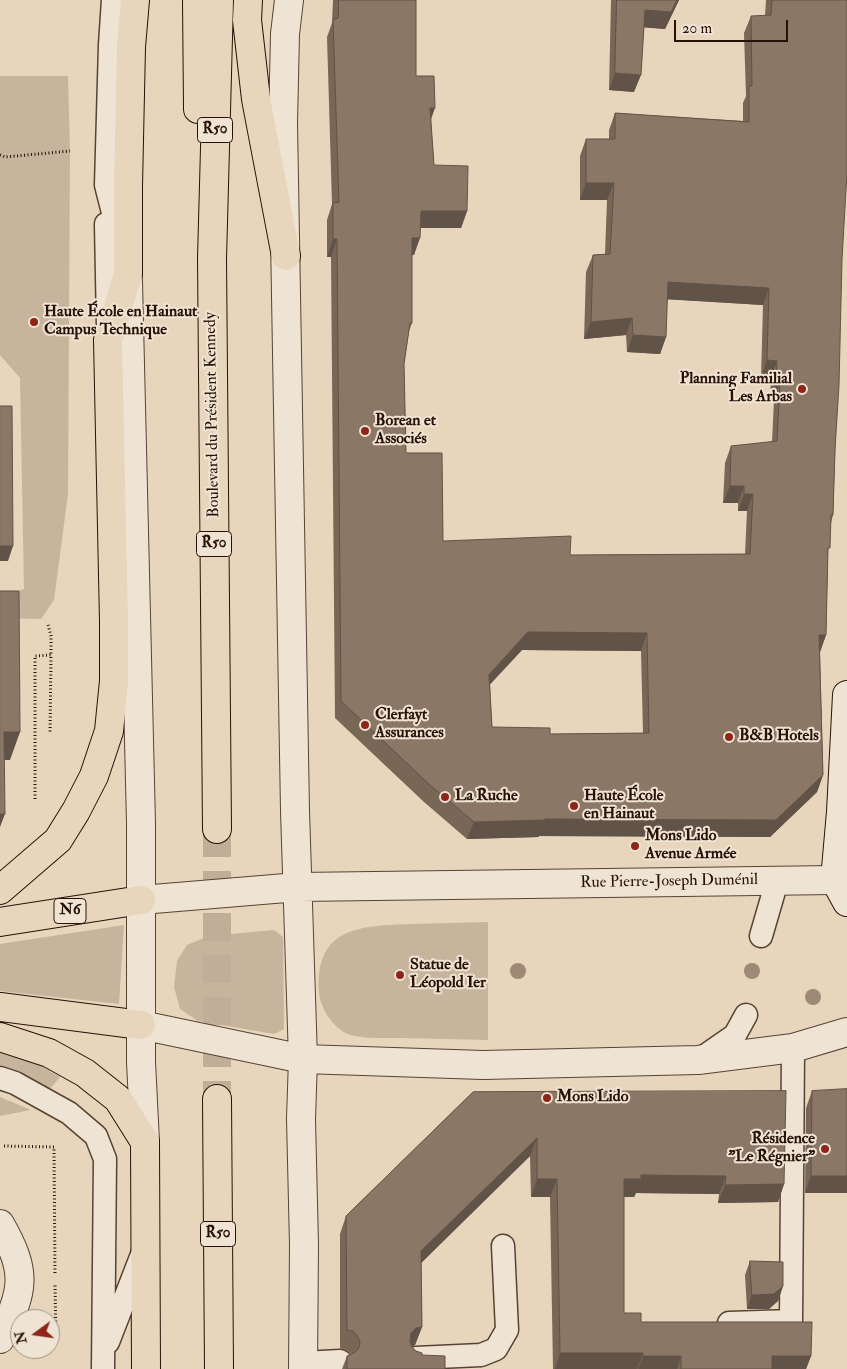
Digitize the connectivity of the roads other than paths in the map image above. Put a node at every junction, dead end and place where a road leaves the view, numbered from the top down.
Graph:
1 (113, 0) edge
2 (135, 0) edge
3 (197, 0) edge
4 (219, 0) edge
5 (248, 0) edge
6 (289, 0) edge
7 (106, 185) junction
8 (286, 256) junction
9 (212, 260) junction
10 (128, 274) junction
11 (108, 340) junction
12 (847, 695) edge
13 (217, 829) tunnel mouth
14 (776, 881) junction
15 (298, 887) junction
16 (0, 890) edge
17 (841, 891) edge
18 (141, 900) junction
19 (0, 922) edge
20 (761, 936) dead end
21 (0, 1006) edge
22 (746, 1015) dead end
23 (141, 1025) junction
24 (847, 1032) edge
25 (0, 1037) edge
26 (793, 1048) junction
27 (303, 1059) junction
28 (698, 1060) junction
29 (0, 1078) edge
30 (217, 1099) tunnel mouth
31 (145, 1142) junction
32 (0, 1224) edge
33 (145, 1246) junction
34 (503, 1246) dead end
35 (706, 1324) edge
36 (0, 1339) edge
37 (416, 1358) edge
38 (340, 1362) dead end
39 (103, 1363) edge
40 (303, 1366) edge
41 (146, 1369) edge
42 (219, 1369) edge

1 - 7 lane
2 - 10 main road
3 - 9 main road
4 - 9 main road, Boulevard du Président Kennedy / R50
5 - 8 main road
6 - 8 street
7 - 10 lane
7 - 11 lane
8 - 15 street
9 - 13 main road, Boulevard du Président Kennedy / R50
10 - 11 main road
10 - 18 street
11 - 16 main road
12 - 17 street
14 - 15 street, Rue Pierre-Joseph Duménil
14 - 17 street, Rue Pierre-Joseph Duménil
14 - 20 lane
15 - 18 street, Rue Pierre-Joseph Duménil
15 - 27 street
18 - 19 main road, N6
18 - 23 street
21 - 23 main road
22 - 28 lane
23 - 27 street
23 - 31 street
24 - 26 street
25 - 31 main road
26 - 28 street
26 - 35 lane
27 - 28 street
27 - 40 street
29 - 39 lane
30 - 42 main road, R50
31 - 33 main road
32 - 36 street
33 - 39 lane
33 - 41 main road
34 - 37 lane
38 - 40 lane

